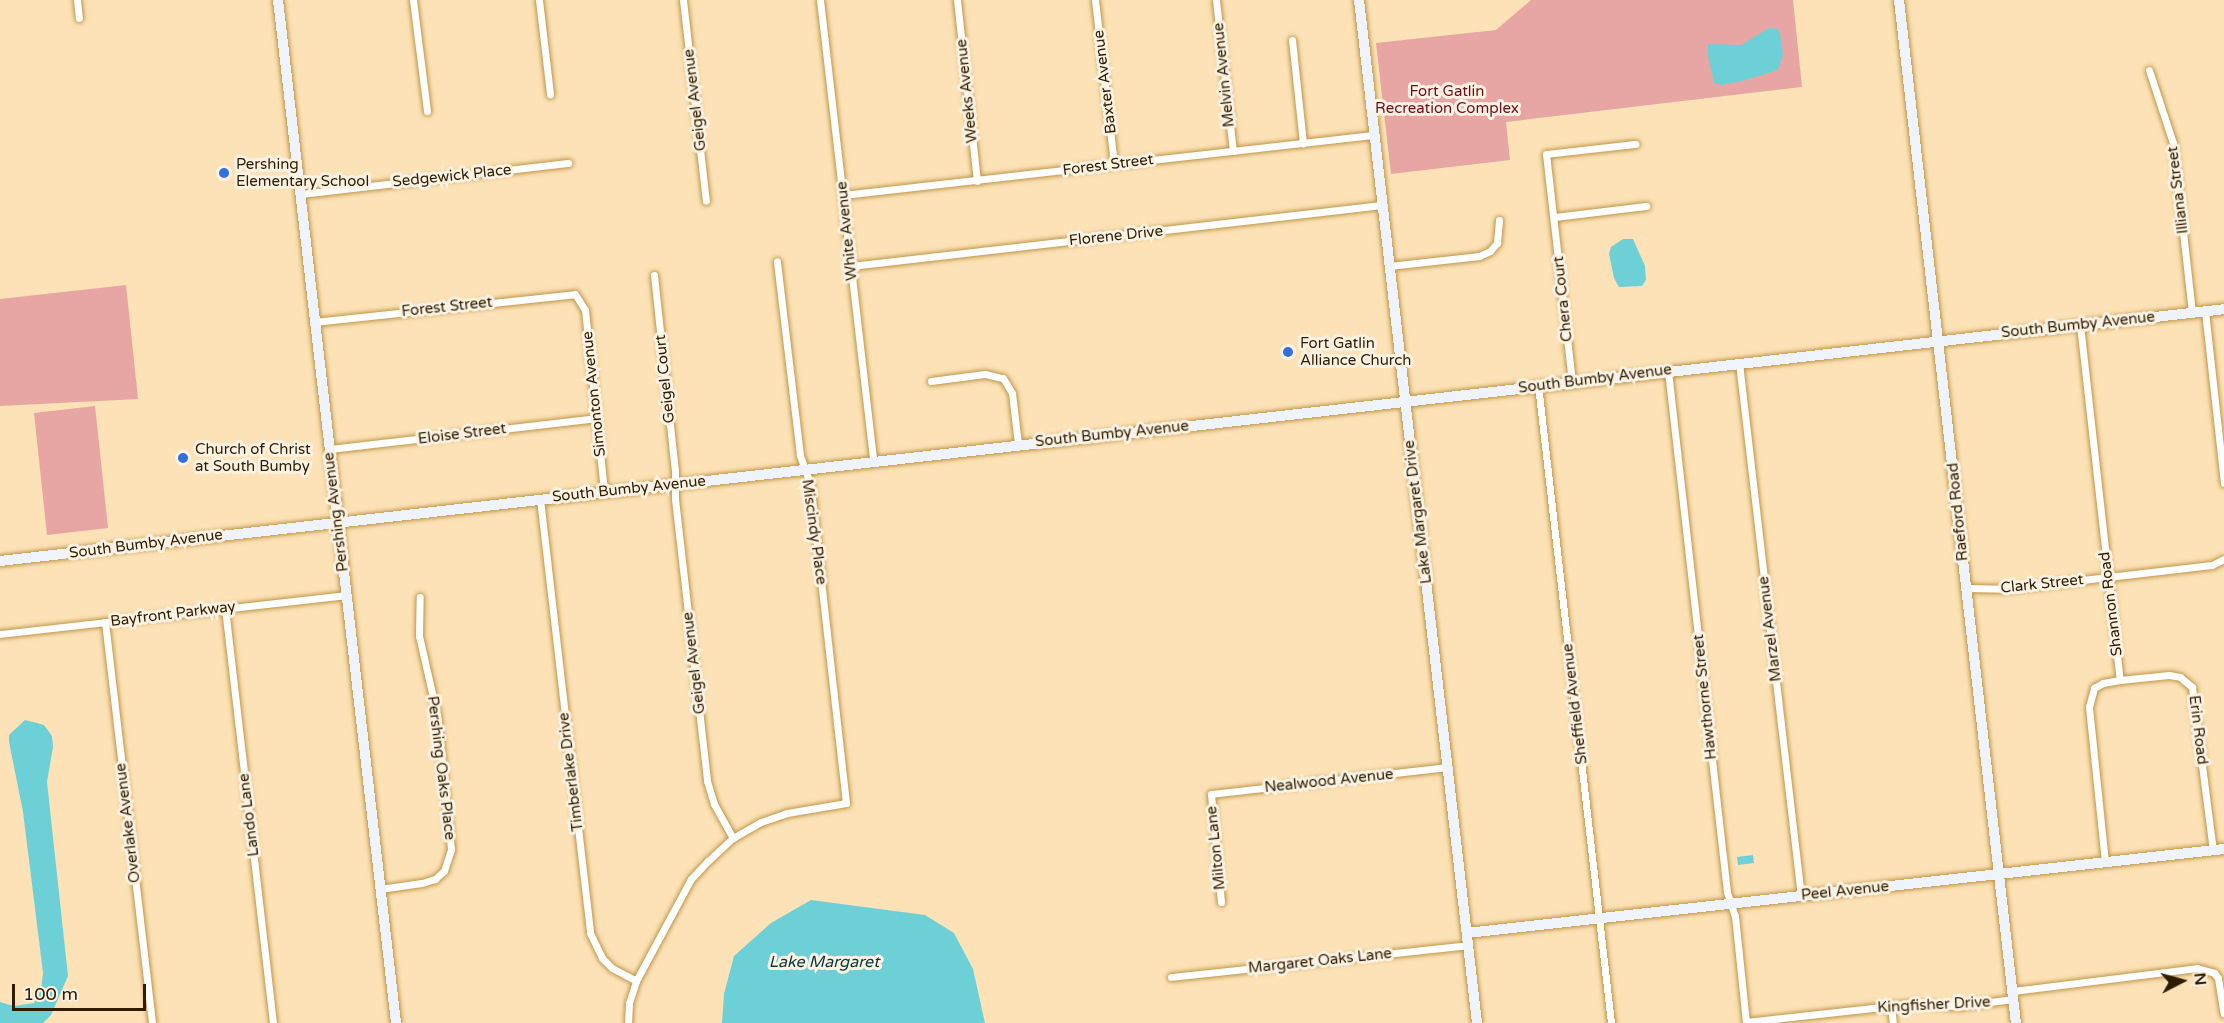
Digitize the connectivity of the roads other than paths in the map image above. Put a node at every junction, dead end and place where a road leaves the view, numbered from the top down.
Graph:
1 (77, 0) edge
2 (278, 0) edge
3 (413, 0) edge
4 (539, 0) edge
5 (683, 0) edge
6 (820, 0) edge
7 (957, 0) edge
8 (1095, 0) edge
9 (1216, 0) edge
10 (1359, 0) edge
11 (1899, 0) edge
12 (79, 18) dead end
13 (1292, 40) dead end
14 (2150, 70) dead end
15 (550, 94) dead end
16 (427, 111) dead end
17 (1374, 135) junction
18 (1303, 143) junction
19 (1635, 144) dead end
20 (1233, 151) junction
21 (568, 163) dead end
22 (1114, 164) junction
23 (977, 181) junction
24 (300, 194) junction
25 (843, 195) junction
26 (706, 201) dead end
27 (1382, 206) junction
28 (1646, 206) dead end
29 (1554, 217) junction
30 (1499, 220) dead end
31 (777, 261) dead end
32 (850, 266) junction
33 (1389, 266) junction
34 (654, 275) dead end
35 (580, 298) joint
36 (2224, 309) edge
37 (2205, 311) junction
38 (2192, 313) junction
39 (314, 322) junction
40 (2079, 325) junction
41 (1938, 340) junction
42 (1739, 363) junction
43 (1668, 371) junction
44 (932, 381) dead end
45 (1572, 381) junction
46 (1538, 386) junction
47 (1405, 402) junction
48 (596, 418) junction
49 (1018, 444) junction
50 (329, 449) junction
51 (873, 461) junction
52 (805, 470) junction
53 (2224, 483) edge
54 (674, 484) junction
55 (604, 492) junction
56 (540, 499) junction
57 (337, 522) junction
58 (2224, 559) edge
59 (0, 561) edge
60 (2108, 576) junction
61 (1966, 588) junction
62 (346, 595) junction
63 (420, 597) dead end
64 (225, 608) junction
65 (105, 622) junction
66 (0, 634) edge
67 (2120, 680) junction
68 (1448, 767) junction
69 (1211, 794) joint
70 (733, 837) junction
71 (2218, 849) edge
72 (2105, 862) junction
73 (1999, 874) junction
74 (380, 889) junction
75 (1801, 896) junction
76 (1221, 902) dead end
77 (1731, 904) junction
78 (1600, 918) junction
79 (1467, 933) junction
80 (1468, 945) junction
81 (1171, 977) dead end
82 (636, 981) junction
83 (2013, 995) junction
84 (1891, 1005) junction
85 (2224, 1014) edge
86 (1746, 1022) edge
87 (152, 1023) edge
88 (273, 1023) edge
89 (396, 1023) edge
90 (628, 1023) edge
91 (1477, 1023) edge
92 (1611, 1023) edge
93 (1893, 1023) edge
94 (2016, 1023) edge

1 - 12 street
2 - 24 street, Pershing Avenue
3 - 16 street
4 - 15 street
5 - 26 street, Geigel Avenue
6 - 25 street, White Avenue
7 - 23 street, Weeks Avenue
8 - 22 street, Baxter Avenue
9 - 20 street, Melvin Avenue
10 - 17 street, Lake Margaret Drive
11 - 41 street, Raeford Road
13 - 18 street
14 - 38 street, Illiana Street
17 - 18 street, Forest Street
17 - 27 street, Lake Margaret Drive
18 - 20 street, Forest Street
19 - 29 street, Chera Court
20 - 22 street, Forest Street
21 - 24 street, Sedgewick Place
22 - 23 street, Forest Street
23 - 25 street, Forest Street
24 - 39 street, Pershing Avenue
25 - 32 street, White Avenue
27 - 32 street, Florene Drive
27 - 33 street, Lake Margaret Drive
28 - 29 street
29 - 45 street, Chera Court
30 - 33 street
31 - 52 street, Miscindy Place
32 - 51 street, White Avenue
33 - 47 street, Lake Margaret Drive
34 - 54 street, Geigel Court
35 - 39 street, Forest Street
35 - 48 street, Simonton Avenue
36 - 37 street, South Bumby Avenue
37 - 38 street, South Bumby Avenue
37 - 53 street
38 - 40 street, South Bumby Avenue
39 - 50 street, Pershing Avenue
40 - 41 street, South Bumby Avenue
40 - 60 street, Shannon Road
41 - 42 street, South Bumby Avenue
41 - 61 street, Raeford Road
42 - 43 street, South Bumby Avenue
42 - 75 street, Marzel Avenue
43 - 45 street, South Bumby Avenue
43 - 77 street, Hawthorne Street
44 - 49 street
45 - 46 street, South Bumby Avenue
46 - 47 street, South Bumby Avenue
46 - 78 street, Sheffield Avenue
47 - 49 street, South Bumby Avenue
47 - 68 street, Lake Margaret Drive
48 - 50 street, Eloise Street
48 - 55 street, Simonton Avenue
49 - 51 street, South Bumby Avenue
50 - 57 street, Pershing Avenue
51 - 52 street, South Bumby Avenue
52 - 54 street, South Bumby Avenue
52 - 70 street, Miscindy Place
54 - 55 street, South Bumby Avenue
54 - 70 street, Geigel Avenue
55 - 56 street, South Bumby Avenue
56 - 57 street, South Bumby Avenue
56 - 82 street, Timberlake Drive
57 - 59 street, South Bumby Avenue
57 - 62 street, Pershing Avenue
58 - 60 street, Clark Street
60 - 61 street, Clark Street
60 - 67 street, Shannon Road
61 - 73 street, Raeford Road
62 - 64 street, Bayfront Parkway
62 - 74 street, Pershing Avenue
63 - 74 street, Pershing Oaks Place
64 - 65 street, Bayfront Parkway
64 - 88 street, Lando Lane
65 - 66 street, Bayfront Parkway
65 - 87 street, Overlake Avenue
67 - 71 street, Erin Road
67 - 72 street
68 - 69 street, Nealwood Avenue
68 - 79 street, Lake Margaret Drive
69 - 76 street, Milton Lane
70 - 82 street
71 - 72 street, Peel Avenue
72 - 73 street, Peel Avenue
73 - 75 street, Peel Avenue
73 - 83 street, Raeford Road
74 - 89 street, Pershing Avenue
75 - 77 street, Peel Avenue
77 - 78 street, Peel Avenue
77 - 86 street, Hawthorne Street
78 - 79 street, Peel Avenue
78 - 92 street, Sheffield Avenue
79 - 80 street, Lake Margaret Drive
80 - 81 street, Margaret Oaks Lane
80 - 91 street, Lake Margaret Drive
82 - 90 street
83 - 84 street, Kingfisher Drive
83 - 85 street, Kingfisher Drive
83 - 94 street, Raeford Road
84 - 86 street, Kingfisher Drive
84 - 93 street

